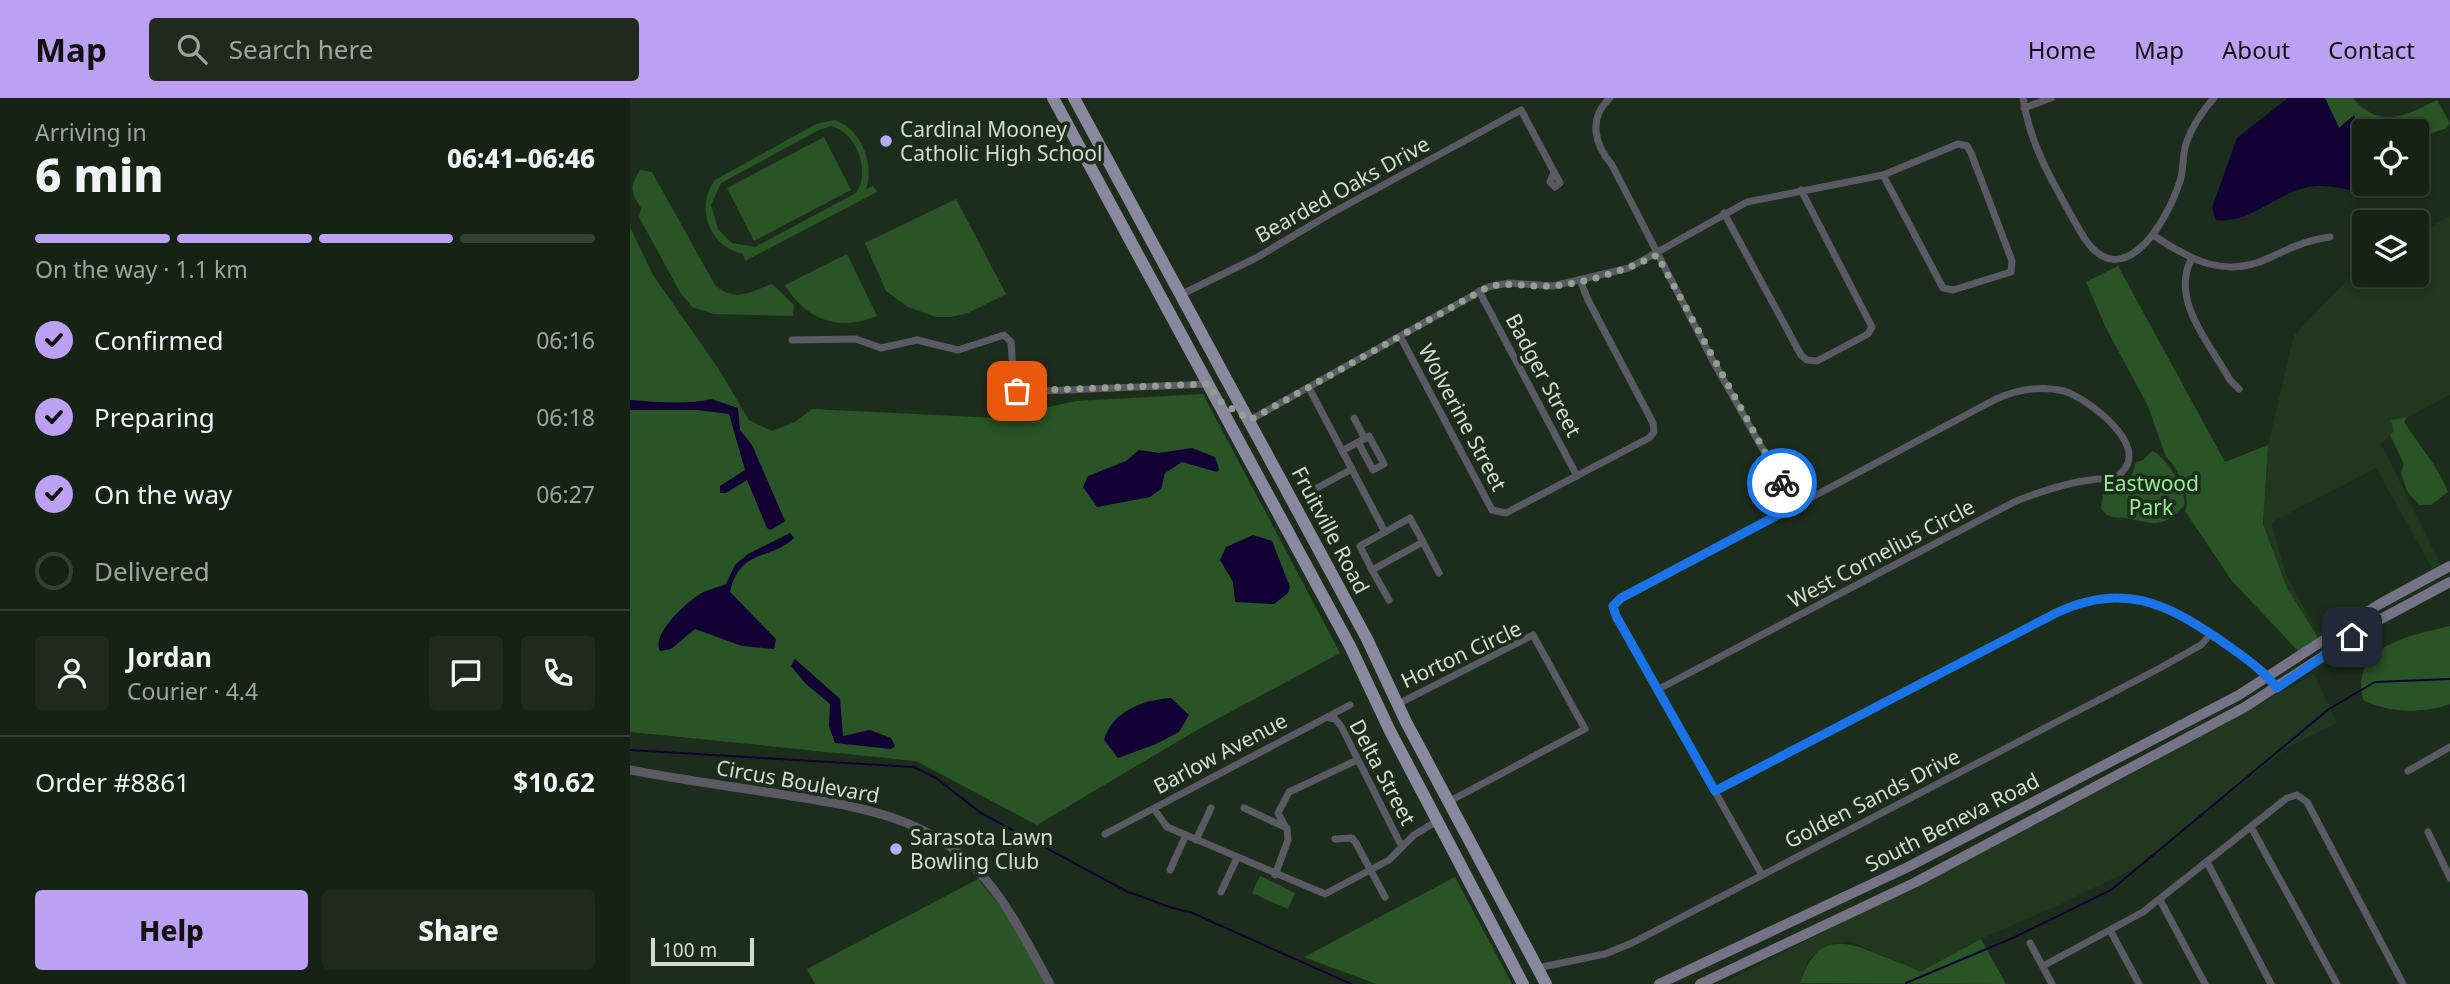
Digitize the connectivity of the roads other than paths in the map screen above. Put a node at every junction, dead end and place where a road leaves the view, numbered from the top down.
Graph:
1 (1053, 98) edge
2 (1074, 98) edge
3 (1610, 98) edge
4 (2023, 98) edge
5 (2051, 98) edge
6 (2214, 98) edge
7 (2024, 108) junction
8 (1554, 172) dead end
9 (1883, 176) junction
10 (1801, 190) junction
11 (1724, 213) junction
12 (2153, 235) junction
13 (2330, 237) dead end
14 (1657, 255) junction
15 (2192, 258) junction
16 (1580, 279) junction
17 (1479, 291) junction
18 (1179, 295) junction
19 (1400, 336) junction
20 (792, 340) dead end
21 (1209, 384) junction
22 (1308, 388) junction
23 (2239, 389) dead end
24 (1218, 400) junction
25 (1354, 418) dead end
26 (1250, 420) junction
27 (1342, 451) junction
28 (1352, 469) junction
29 (1577, 476) junction
30 (1304, 495) dead end
31 (1795, 506) junction
32 (1385, 532) junction
33 (1423, 542) junction
34 (2450, 566) edge
35 (1372, 570) junction
36 (1440, 573) dead end
37 (2450, 582) edge
38 (1389, 600) dead end
39 (2211, 634) junction
40 (2269, 678) junction
41 (2277, 688) junction
42 (1657, 690) junction
43 (1398, 704) junction
44 (1350, 705) dead end
45 (1329, 719) junction
46 (2450, 747) edge
47 (1357, 760) junction
48 (630, 770) edge
49 (2408, 771) dead end
50 (1414, 777) junction
51 (1715, 791) junction
52 (1448, 802) junction
53 (1154, 808) junction
54 (1211, 808) dead end
55 (1244, 808) dead end
56 (1437, 821) junction
57 (1285, 826) junction
58 (2251, 827) junction
59 (2428, 832) dead end
60 (1105, 834) dead end
61 (1186, 835) junction
62 (1196, 839) junction
63 (1335, 839) dead end
64 (1469, 842) junction
65 (1402, 847) junction
66 (1237, 858) junction
67 (2207, 862) junction
68 (1170, 870) dead end
69 (1371, 870) junction
70 (1275, 875) junction
71 (1762, 875) junction
72 (2450, 878) edge
73 (1222, 892) dead end
74 (1385, 897) dead end
75 (2160, 900) junction
76 (2110, 930) junction
77 (2030, 943) dead end
78 (2043, 966) junction
79 (1537, 968) junction
80 (2137, 983) edge
81 (1050, 984) edge
82 (1523, 984) edge
83 (1546, 984) edge
84 (1659, 984) edge
85 (1700, 984) edge
86 (2052, 984) edge
87 (2205, 984) edge
88 (2271, 984) edge
89 (2337, 984) edge
90 (2403, 984) edge

1 - 21 main road, Fruitville Road
2 - 18 main road, Fruitville Road
3 - 14 street
4 - 7 street
5 - 7 street
6 - 12 street
7 - 12 street
8 - 18 street, Bearded Oaks Drive
9 - 9 street
9 - 10 street
10 - 11 street
10 - 11 street
11 - 14 street
12 - 15 street
13 - 15 street
14 - 16 street
14 - 31 street
15 - 23 street
16 - 17 street
16 - 29 street
17 - 19 street
17 - 29 street, Badger Street
18 - 26 main road, Fruitville Road
19 - 22 street
19 - 29 street, Wolverine Street
20 - 21 street
21 - 24 main road, Fruitville Road
22 - 26 street
22 - 27 street
24 - 26 main road
24 - 50 main road, Fruitville Road
25 - 27 street
26 - 43 main road, Fruitville Road
27 - 28 street
28 - 30 street
28 - 32 street
31 - 42 street
31 - 42 street, West Cornelius Circle
32 - 33 street
32 - 35 street
33 - 35 street
33 - 36 street
34 - 40 main road, South Beneva Road
35 - 38 street
37 - 41 main road, South Beneva Road
39 - 40 street
39 - 51 street
39 - 71 street, Golden Sands Drive
40 - 41 street
40 - 84 main road, South Beneva Road
41 - 85 main road, South Beneva Road
42 - 51 street
43 - 52 main road, Fruitville Road
43 - 52 street, Horton Circle
44 - 45 street, Barlow Avenue
45 - 47 street, Delta Street
45 - 53 street, Barlow Avenue
46 - 49 street
47 - 57 street
47 - 65 street, Delta Street
48 - 81 street, Circus Boulevard
50 - 52 main road
50 - 56 main road, Fruitville Road
51 - 71 street
52 - 64 main road, Fruitville Road
53 - 60 street, Barlow Avenue
53 - 61 street
54 - 62 street
55 - 57 street
56 - 64 main road
56 - 65 street
56 - 82 main road, Fruitville Road
57 - 70 street
58 - 67 street
58 - 89 street
58 - 90 street
59 - 72 street
61 - 62 street
61 - 68 street
62 - 66 street
63 - 69 street
64 - 79 main road, Fruitville Road
65 - 69 street
66 - 70 street
66 - 73 street
67 - 75 street
67 - 88 street
69 - 70 street
69 - 74 street
71 - 79 street, Golden Sands Drive
75 - 76 street
75 - 87 street
76 - 78 street
76 - 80 street
77 - 78 street
78 - 86 street
79 - 83 main road, Fruitville Road

